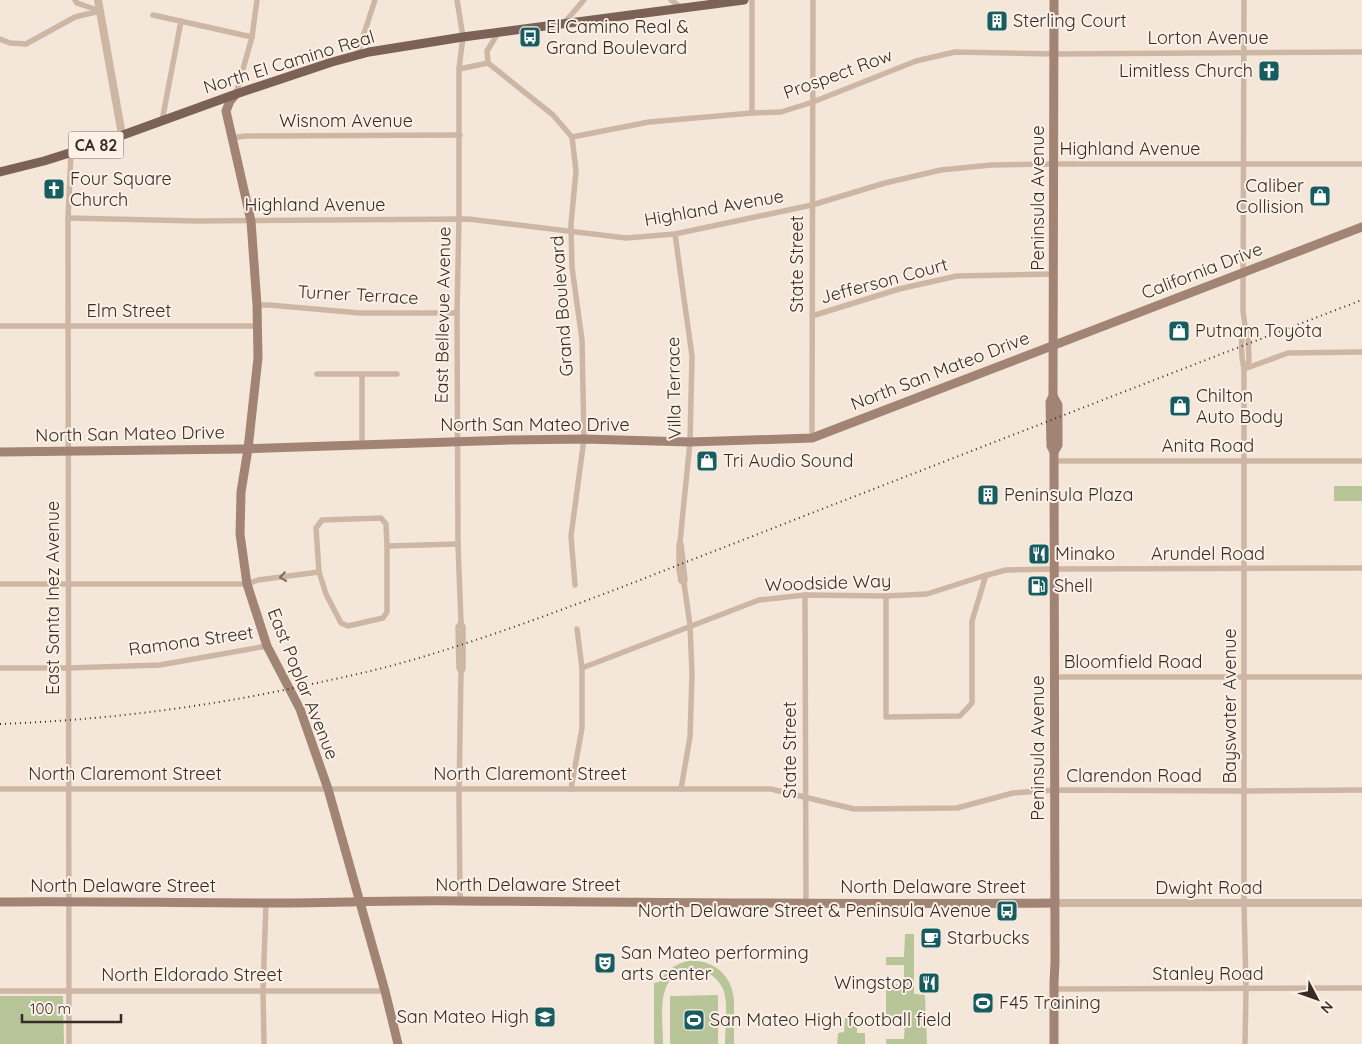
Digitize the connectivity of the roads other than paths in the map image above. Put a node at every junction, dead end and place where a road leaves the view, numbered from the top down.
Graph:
1 (75, 0) edge
2 (98, 0) edge
3 (257, 0) edge
4 (375, 0) edge
5 (457, 0) edge
6 (584, 0) edge
7 (672, 0) edge
8 (744, 0) edge
9 (752, 0) edge
10 (813, 0) edge
11 (1054, 0) edge
12 (1244, 0) edge
13 (682, 8) junction
14 (100, 12) junction
15 (153, 15) dead end
16 (181, 21) junction
17 (563, 24) junction
18 (498, 33) junction
19 (252, 37) junction
20 (463, 37) junction
21 (0, 39) edge
22 (1362, 52) edge
23 (1244, 53) junction
24 (1054, 54) junction
25 (357, 55) junction
26 (488, 63) junction
27 (459, 69) junction
28 (236, 94) junction
29 (812, 102) junction
30 (752, 113) junction
31 (162, 121) junction
32 (122, 135) junction
33 (460, 135) junction
34 (572, 137) junction
35 (233, 138) junction
36 (71, 153) junction
37 (1054, 164) junction
38 (1244, 164) junction
39 (1362, 164) edge
40 (0, 172) edge
41 (812, 205) junction
42 (68, 218) junction
43 (459, 220) junction
44 (251, 221) junction
45 (1362, 227) edge
46 (571, 231) junction
47 (675, 234) junction
48 (1243, 272) junction
49 (1054, 274) junction
50 (257, 305) junction
51 (457, 313) junction
52 (812, 316) junction
53 (68, 325) junction
54 (0, 326) edge
55 (257, 326) junction
56 (1054, 345) junction
57 (1362, 352) edge
58 (1244, 369) junction
59 (317, 374) dead end
60 (397, 374) dead end
61 (362, 375) junction
62 (812, 438) junction
63 (584, 439) junction
64 (457, 441) junction
65 (690, 442) junction
66 (362, 444) junction
67 (248, 449) junction
68 (0, 452) edge
69 (68, 452) junction
70 (1054, 456) junction
71 (1244, 461) junction
72 (1362, 461) edge
73 (458, 544) junction
74 (388, 546) junction
75 (1362, 568) edge
76 (1054, 569) junction
77 (1245, 569) junction
78 (319, 572) junction
79 (986, 575) junction
80 (0, 584) edge
81 (68, 584) junction
82 (247, 584) junction
83 (574, 585) dead end
84 (805, 595) junction
85 (886, 596) junction
86 (690, 626) junction
87 (577, 628) dead end
88 (267, 646) junction
89 (0, 668) edge
90 (68, 668) junction
91 (582, 668) junction
92 (1054, 677) junction
93 (1362, 677) edge
94 (1244, 678) junction
95 (68, 788) junction
96 (0, 789) edge
97 (328, 789) junction
98 (459, 789) junction
99 (571, 789) junction
100 (681, 789) junction
101 (1055, 790) junction
102 (1362, 790) edge
103 (1245, 791) junction
104 (806, 797) junction
105 (69, 901) junction
106 (460, 901) junction
107 (0, 902) edge
108 (360, 902) junction
109 (266, 903) junction
110 (1055, 903) junction
111 (1362, 903) edge
112 (806, 904) junction
113 (1244, 904) junction
114 (1362, 988) edge
115 (1246, 989) junction
116 (69, 990) junction
117 (263, 990) junction
118 (1054, 990) junction
119 (0, 991) edge
120 (385, 991) junction
121 (69, 1044) edge
122 (264, 1044) edge
123 (398, 1044) edge
124 (1054, 1044) edge
125 (1245, 1044) edge

1 - 14 street
2 - 14 street
3 - 19 street
4 - 25 street
5 - 20 street, East Bellevue Avenue
6 - 17 street
7 - 13 street
8 - 13 main road, North El Camino Real / CA 82
9 - 30 street
10 - 29 street, State Street
11 - 24 main road, Peninsula Avenue
12 - 23 street, Bayswater Avenue
13 - 17 main road, North El Camino Real / CA 82
14 - 21 street
14 - 32 street
15 - 16 street
16 - 19 street
16 - 31 street
17 - 18 main road, North El Camino Real / CA 82
18 - 20 main road, North El Camino Real / CA 82
18 - 26 street
19 - 28 street
20 - 25 main road, North El Camino Real / CA 82
20 - 27 street, East Bellevue Avenue
22 - 23 street, Lorton Avenue
23 - 24 street, Lorton Avenue
23 - 38 street, Bayswater Avenue
24 - 29 street, Prospect Row
24 - 37 main road, Peninsula Avenue
25 - 28 main road, North El Camino Real / CA 82
26 - 27 street
26 - 34 street
27 - 33 street, East Bellevue Avenue
28 - 31 main road, North El Camino Real / CA 82
28 - 35 main road, East Poplar Avenue
29 - 30 street, Prospect Row
29 - 41 street, State Street
30 - 34 street, Prospect Row
31 - 32 main road, North El Camino Real / CA 82
32 - 36 main road, North El Camino Real / CA 82
33 - 35 street, Wisnom Avenue
33 - 43 street, East Bellevue Avenue
34 - 46 street, Grand Boulevard
35 - 44 main road, East Poplar Avenue
36 - 40 main road, North El Camino Real / CA 82
36 - 42 street, East Santa Inez Avenue
37 - 38 street, Highland Avenue
37 - 41 street, Highland Avenue
37 - 49 main road, Peninsula Avenue
38 - 39 street, Highland Avenue
38 - 48 street, Bayswater Avenue
41 - 47 street, Highland Avenue
41 - 52 street, State Street
42 - 44 street, Highland Avenue
42 - 53 street, East Santa Inez Avenue
43 - 44 street, Highland Avenue
43 - 46 street, Highland Avenue
43 - 51 street, East Bellevue Avenue
44 - 50 main road, East Poplar Avenue
45 - 48 main road, California Drive
46 - 47 street, Highland Avenue
46 - 63 street, Grand Boulevard
47 - 65 street, Villa Terrace
48 - 56 main road, California Drive
48 - 58 street, Bayswater Avenue
49 - 52 street, Jefferson Court
49 - 56 main road, Peninsula Avenue
50 - 51 street, Turner Terrace
50 - 55 main road, East Poplar Avenue
51 - 64 street, East Bellevue Avenue
52 - 62 street, State Street
53 - 54 street, Elm Street
53 - 55 street, Elm Street
53 - 69 street, East Santa Inez Avenue
55 - 67 main road, East Poplar Avenue
56 - 62 main road, North San Mateo Drive
56 - 70 main road, Peninsula Avenue
57 - 58 street
58 - 71 street, Bayswater Avenue
59 - 61 street
60 - 61 street
61 - 66 street
62 - 65 main road, North San Mateo Drive
63 - 64 main road, North San Mateo Drive
63 - 65 main road, North San Mateo Drive
63 - 83 street, Grand Boulevard
64 - 66 main road, North San Mateo Drive
64 - 73 street, East Bellevue Avenue
65 - 86 street, Villa Terrace
66 - 67 main road, North San Mateo Drive
67 - 69 main road, North San Mateo Drive
67 - 82 main road, East Poplar Avenue
68 - 69 main road, North San Mateo Drive
69 - 81 street, East Santa Inez Avenue
70 - 71 street, Anita Road
70 - 76 main road, Peninsula Avenue
71 - 72 street, Anita Road
71 - 77 street, Bayswater Avenue
73 - 74 street
73 - 98 street, East Bellevue Avenue
74 - 78 street
74 - 78 street
75 - 77 street, Arundel Road
76 - 77 street, Arundel Road
76 - 79 street, Woodside Way
76 - 92 main road, Peninsula Avenue
77 - 94 street, Bayswater Avenue
78 -> 82 street
79 - 85 street, Woodside Way
79 - 85 street
80 - 81 street
81 - 82 street
81 - 90 street, East Santa Inez Avenue
82 - 88 main road, East Poplar Avenue
84 - 85 street, Woodside Way
84 - 86 street, Woodside Way
84 - 104 street, State Street
86 - 91 street, Woodside Way
86 - 100 street, Villa Terrace
87 - 91 street
88 - 90 street, Ramona Street
88 - 97 main road, East Poplar Avenue
89 - 90 street, Ramona Street
90 - 95 street, East Santa Inez Avenue
91 - 99 street
92 - 94 street, Bloomfield Road
92 - 101 main road, Peninsula Avenue
93 - 94 street, Bloomfield Road
94 - 103 street, Bayswater Avenue
95 - 96 street, North Claremont Street
95 - 97 street, North Claremont Street
95 - 105 street, East Santa Inez Avenue
97 - 98 street, North Claremont Street
97 - 108 main road, East Poplar Avenue
98 - 99 street, North Claremont Street
98 - 106 street, East Bellevue Avenue
99 - 100 street, North Claremont Street
100 - 104 street, North Claremont Street
101 - 103 street, Clarendon Road
101 - 104 street, North Claremont Street
101 - 110 main road, Peninsula Avenue
102 - 103 street, Clarendon Road
103 - 113 street, Bayswater Avenue
104 - 112 street, State Street
105 - 107 main road, North Delaware Street
105 - 109 main road, North Delaware Street
105 - 116 street, East Santa Inez Avenue
106 - 108 main road, North Delaware Street
106 - 112 main road, North Delaware Street
108 - 109 main road, North Delaware Street
108 - 120 main road, East Poplar Avenue
109 - 117 street
110 - 112 main road, North Delaware Street
110 - 113 street, Dwight Road
110 - 118 main road, Peninsula Avenue
111 - 113 street, Dwight Road
113 - 115 street, Bayswater Avenue
114 - 115 street, Stanley Road
115 - 118 street, Stanley Road
115 - 125 street, Bayswater Avenue
116 - 117 street, North Eldorado Street
116 - 119 street, North Eldorado Street
116 - 121 street, East Santa Inez Avenue
117 - 120 street, North Eldorado Street
117 - 122 street
118 - 124 main road, Peninsula Avenue
120 - 123 main road, East Poplar Avenue

